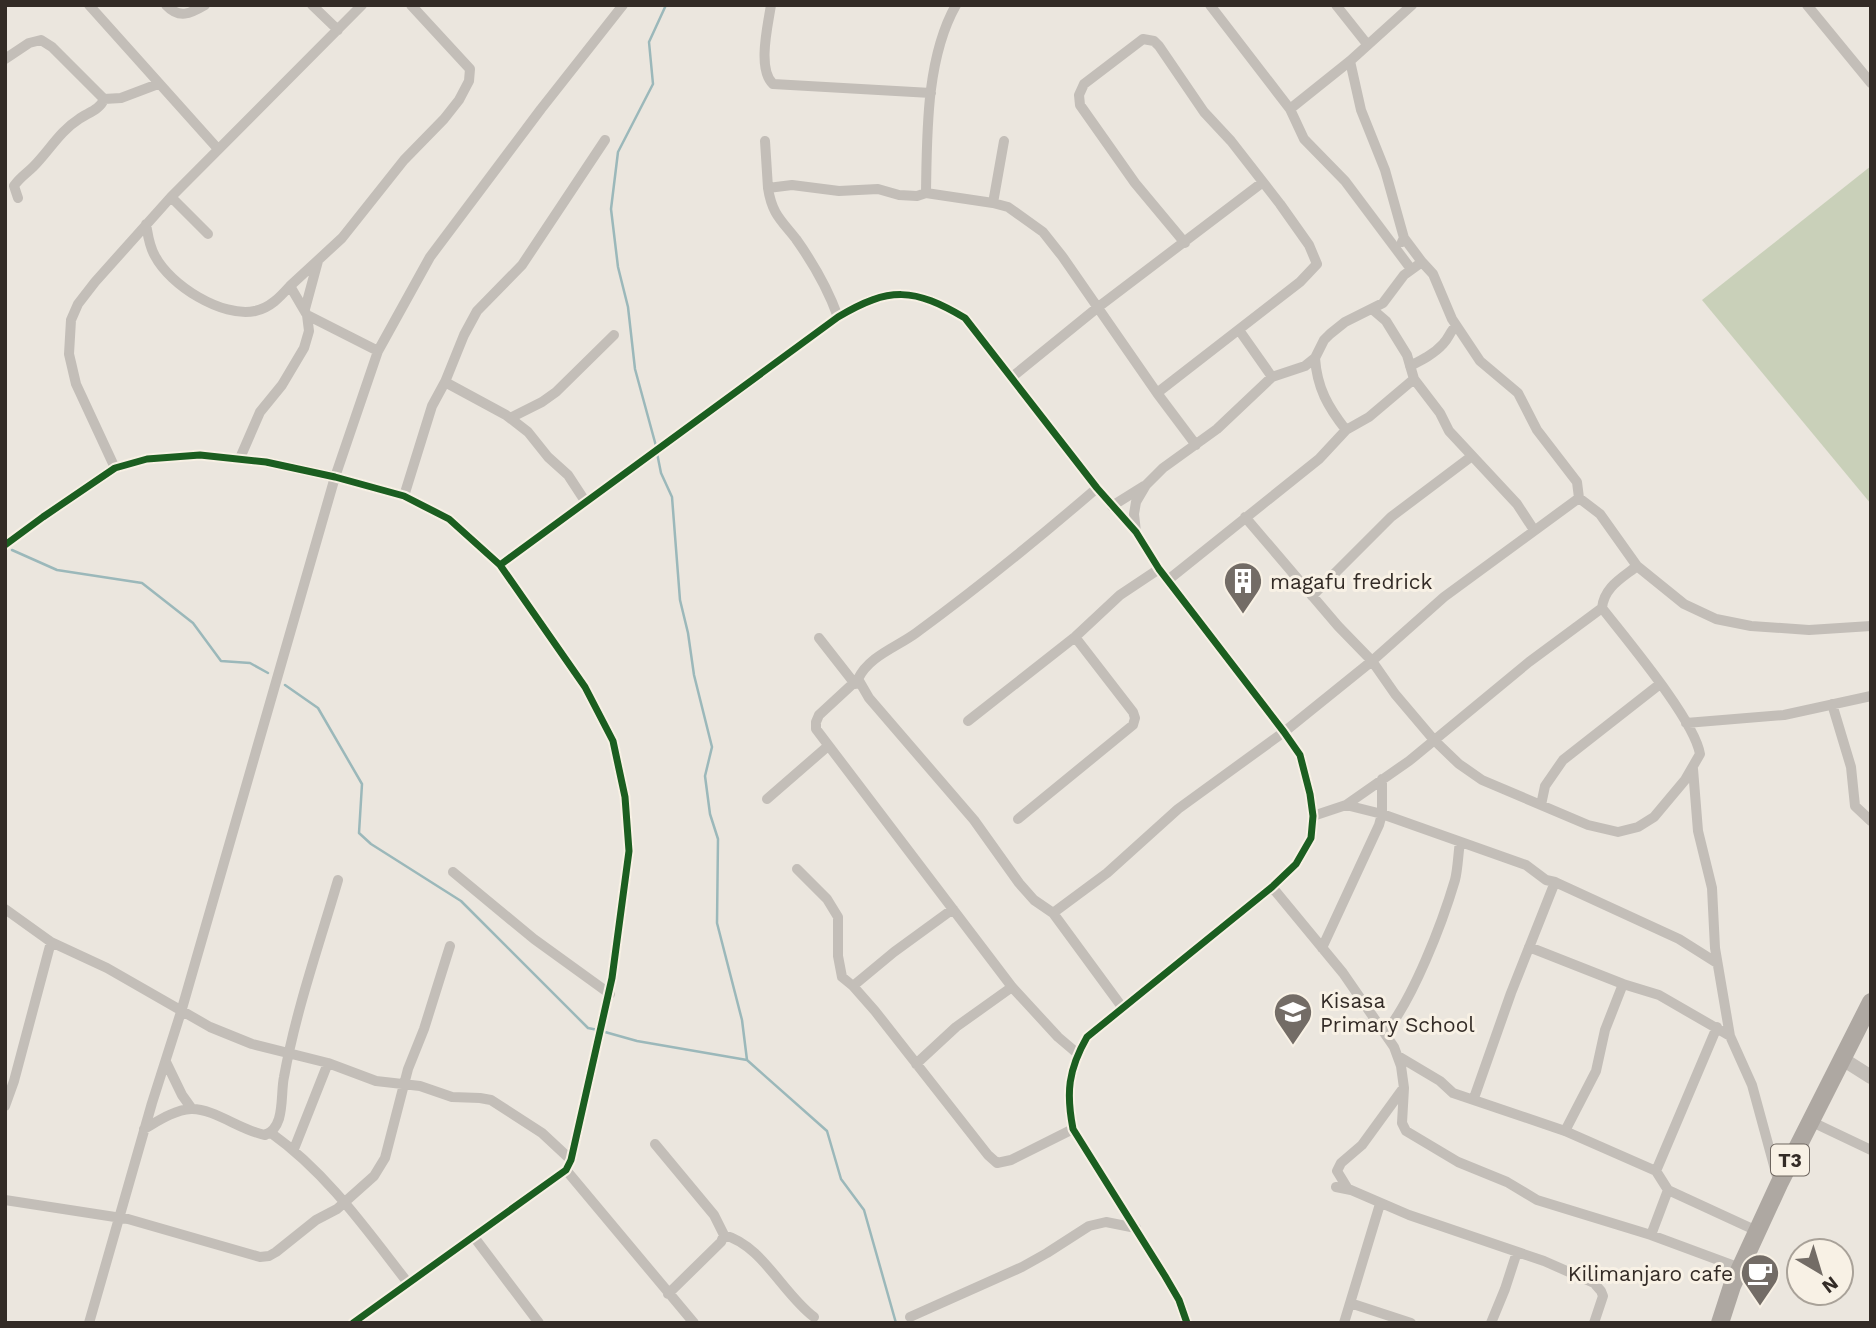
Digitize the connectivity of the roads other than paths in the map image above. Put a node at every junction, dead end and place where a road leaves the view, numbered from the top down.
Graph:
1 (89, 5) edge
2 (166, 5) edge
3 (205, 5) edge
4 (312, 5) edge
5 (362, 5) edge
6 (411, 5) edge
7 (623, 5) edge
8 (771, 5) edge
9 (957, 5) edge
10 (1210, 5) edge
11 (1336, 5) edge
12 (1412, 5) edge
13 (1807, 5) edge
14 (338, 30) junction
15 (1367, 44) junction
16 (5, 59) edge
17 (1350, 61) junction
18 (1871, 83) edge
19 (158, 84) junction
20 (931, 93) junction
21 (104, 100) junction
22 (1290, 109) junction
23 (605, 140) dead end
24 (765, 141) dead end
25 (1004, 141) dead end
26 (218, 149) junction
27 (1263, 182) junction
28 (768, 188) junction
29 (926, 193) junction
30 (172, 197) junction
31 (18, 198) dead end
32 (993, 203) junction
33 (146, 224) junction
34 (208, 234) dead end
35 (1405, 238) junction
36 (1185, 243) junction
37 (1399, 252) junction
38 (318, 260) junction
39 (1422, 262) junction
40 (1411, 270) junction
41 (290, 286) junction
42 (1097, 308) junction
43 (1372, 309) junction
44 (306, 312) junction
45 (838, 317) junction
46 (1456, 326) junction
47 (1239, 330) junction
48 (614, 335) dead end
49 (378, 351) junction
50 (1315, 358) junction
51 (1410, 366) junction
52 (1012, 377) junction
53 (1272, 377) junction
54 (1414, 379) junction
55 (446, 382) junction
56 (1157, 393) junction
57 (510, 418) junction
58 (1346, 430) junction
59 (1196, 445) junction
60 (1472, 456) junction
61 (240, 458) junction
62 (115, 468) junction
63 (335, 477) junction
64 (1146, 485) junction
65 (1097, 488) junction
66 (404, 496) junction
67 (1579, 498) junction
68 (585, 501) junction
69 (1112, 506) junction
70 (1245, 517) junction
71 (1534, 530) junction
72 (1136, 533) junction
73 (5, 545) edge
74 (500, 565) junction
75 (1637, 566) junction
76 (1160, 569) junction
77 (1168, 580) junction
78 (1312, 596) junction
79 (1602, 608) junction
80 (1871, 626) edge
81 (1075, 636) junction
82 (819, 638) dead end
83 (1372, 661) junction
84 (857, 681) junction
85 (1660, 684) junction
86 (1871, 696) edge
87 (1832, 704) junction
88 (968, 721) dead end
89 (1686, 723) junction
90 (1284, 732) junction
91 (1434, 740) junction
92 (828, 746) junction
93 (1693, 769) junction
94 (1382, 779) junction
95 (767, 799) dead end
96 (1346, 805) junction
97 (1541, 805) junction
98 (1382, 814) junction
99 (1313, 816) junction
100 (1018, 818) dead end
101 (1871, 821) edge
102 (1460, 842) junction
103 (797, 869) dead end
104 (453, 872) dead end
105 (338, 880) dead end
106 (1555, 882) junction
107 (1272, 887) junction
108 (5, 909) edge
109 (954, 909) junction
110 (1053, 913) junction
111 (51, 942) junction
112 (450, 947) dead end
113 (1529, 947) junction
114 (1322, 948) junction
115 (1717, 963) junction
116 (1623, 984) junction
117 (853, 986) junction
118 (1012, 986) junction
119 (610, 995) junction
120 (1871, 1002) edge
121 (1122, 1007) junction
122 (181, 1012) junction
123 (1717, 1027) junction
124 (1385, 1033) junction
125 (1730, 1036) junction
126 (289, 1053) junction
127 (1078, 1054) junction
128 (1398, 1056) junction
129 (1840, 1058) junction
130 (166, 1062) junction
131 (328, 1063) junction
132 (916, 1064) junction
133 (1871, 1077) edge
134 (404, 1084) junction
135 (1404, 1088) junction
136 (1474, 1098) junction
137 (5, 1106) edge
138 (192, 1109) junction
139 (1810, 1121) junction
140 (144, 1129) junction
141 (1073, 1129) junction
142 (1565, 1131) junction
143 (271, 1133) junction
144 (655, 1144) dead end
145 (294, 1149) junction
146 (1871, 1150) edge
147 (568, 1165) junction
148 (1656, 1171) junction
149 (1779, 1184) junction
150 (1336, 1187) dead end
151 (1348, 1189) junction
152 (1668, 1190) junction
153 (5, 1200) edge
154 (344, 1203) junction
155 (1380, 1203) junction
156 (120, 1219) junction
157 (1136, 1228) junction
158 (1757, 1231) junction
159 (724, 1235) junction
160 (1651, 1235) junction
161 (474, 1237) junction
162 (1517, 1252) junction
163 (1740, 1268) junction
164 (408, 1283) junction
165 (668, 1294) junction
166 (1350, 1303) junction
167 (814, 1317) dead end
168 (910, 1317) dead end
169 (89, 1323) edge
170 (354, 1323) edge
171 (539, 1323) edge
172 (694, 1323) edge
173 (1187, 1323) edge
174 (1344, 1323) edge
175 (1411, 1323) edge
176 (1491, 1323) edge
177 (1594, 1323) edge
178 (1720, 1323) edge

1 - 19 street
2 - 3 street
4 - 14 street
5 - 14 street
6 - 38 street
7 - 49 street
8 - 20 street
9 - 20 street
10 - 22 street
11 - 15 street
12 - 15 street
13 - 18 street
14 - 26 street
15 - 17 street
16 - 21 street
17 - 22 street
17 - 35 street
19 - 21 street
19 - 26 street
20 - 29 street
21 - 31 street
22 - 37 street
23 - 55 street
24 - 28 street
25 - 32 street
26 - 30 street
27 - 36 street
27 - 36 street
27 - 47 street
28 - 29 street
28 - 45 street
29 - 32 street
30 - 33 street
30 - 34 street
32 - 42 street
33 - 41 street
33 - 62 street
35 - 37 street
35 - 39 street
36 - 42 street
37 - 40 street
38 - 41 street
38 - 44 street
39 - 40 street
39 - 46 street
40 - 43 street
41 - 44 street
42 - 52 street
42 - 56 street
43 - 50 street
43 - 51 street
44 - 49 street
44 - 61 street
45 - 52 street
45 - 68 street
46 - 51 street
46 - 67 street
47 - 53 street
47 - 56 street
48 - 57 street
49 - 63 street
50 - 53 street
50 - 58 street
51 - 54 street
52 - 65 street
53 - 59 street
54 - 58 street
54 - 60 street
55 - 57 street
55 - 66 street
56 - 59 street
57 - 68 street
58 - 70 street
59 - 64 street
60 - 71 street
60 - 78 street
61 - 62 street
61 - 63 street
62 - 73 street
63 - 66 street
63 - 122 street
64 - 69 street
64 - 72 street
65 - 69 street
65 - 84 street
66 - 74 street
67 - 71 street
67 - 75 street
68 - 74 street
69 - 72 street
70 - 77 street
70 - 78 street
71 - 83 street
72 - 76 street
74 - 119 street
75 - 79 street
75 - 80 street
76 - 77 street
76 - 81 street
77 - 90 street
78 - 83 street
79 - 85 street
79 - 91 street
81 - 88 street
81 - 100 street
82 - 84 street
83 - 90 street
83 - 91 street
84 - 92 street
84 - 110 street
85 - 89 street
85 - 97 street
86 - 87 street
87 - 89 street
87 - 101 street
89 - 93 street
90 - 99 street
90 - 110 street
91 - 94 street
91 - 97 street
92 - 95 street
92 - 109 street
93 - 97 street
93 - 115 street
94 - 96 street
94 - 98 street
96 - 98 street
96 - 99 street
98 - 102 street
98 - 114 street
99 - 107 street
102 - 106 street
102 - 124 street
103 - 117 street
104 - 119 street
105 - 126 street
106 - 113 street
106 - 115 street
107 - 114 street
107 - 121 street
108 - 111 street
109 - 117 street
109 - 118 street
110 - 121 street
111 - 122 street
111 - 137 street
112 - 134 street
113 - 116 street
113 - 136 street
114 - 124 street
115 - 125 street
116 - 123 street
116 - 142 street
117 - 132 street
118 - 127 street
118 - 132 street
119 - 147 street
120 - 129 highway, T3
121 - 127 street
122 - 126 street
122 - 130 street
123 - 125 street
123 - 148 street
124 - 128 street
125 - 149 street
126 - 131 street
126 - 143 street
127 - 141 street
128 - 135 street
128 - 136 street
129 - 133 street
129 - 139 highway, T3
130 - 138 street
130 - 140 street
131 - 134 street
131 - 145 street
132 - 141 street
134 - 147 street
134 - 154 street
135 - 151 street
135 - 160 street
136 - 142 street
138 - 140 street
138 - 143 street
139 - 146 street
139 - 149 highway, T3
140 - 156 street
141 - 157 street
142 - 148 street
143 - 145 street
144 - 159 street
145 - 154 street
147 - 161 street
147 - 165 street
148 - 152 street
149 - 158 highway, T3
150 - 151 street
151 - 155 street
152 - 158 street
152 - 160 street
153 - 156 street
154 - 156 street
154 - 164 street
155 - 162 street
155 - 166 street
156 - 169 street
157 - 168 street
157 - 173 street
158 - 163 highway, T3
159 - 165 street
159 - 167 street
160 - 163 street
161 - 164 street
161 - 171 street
162 - 176 street
162 - 177 street
163 - 178 highway, T3
164 - 170 street
165 - 172 street
166 - 174 street
166 - 175 street

